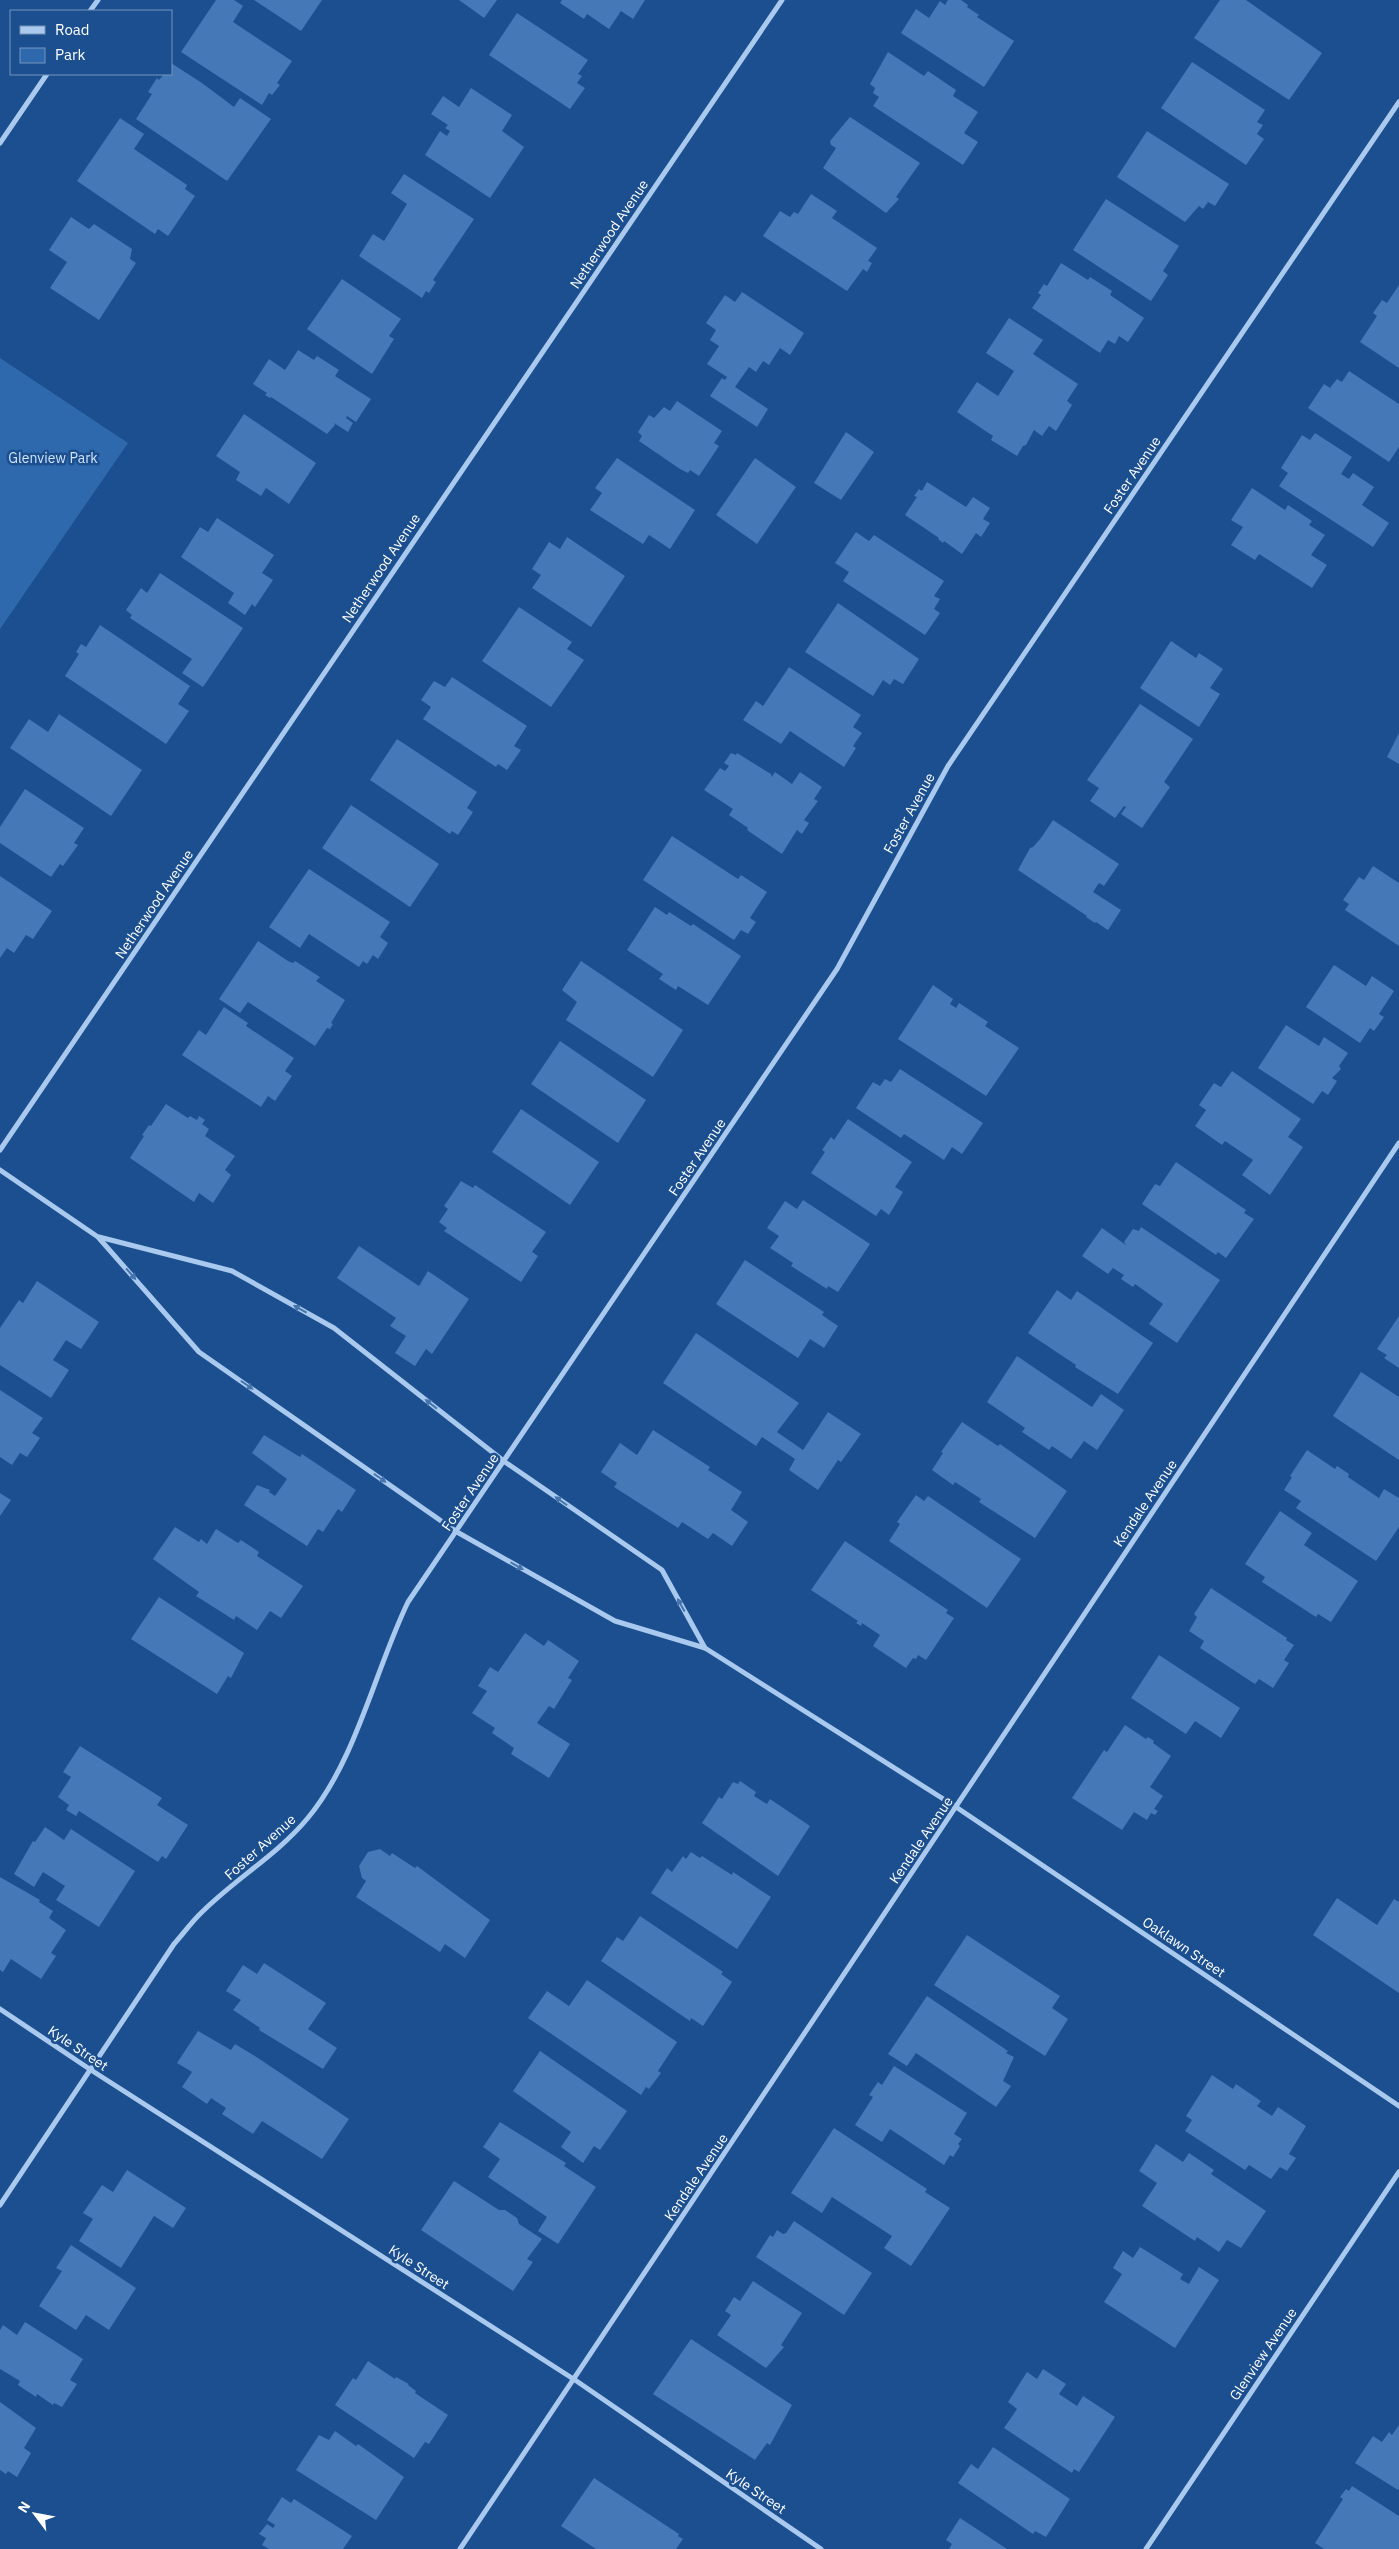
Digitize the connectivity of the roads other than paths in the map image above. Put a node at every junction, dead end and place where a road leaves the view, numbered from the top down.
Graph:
1 (782, 0) edge
2 (46, 75) edge
3 (1399, 102) edge
4 (0, 143) edge
5 (1399, 1143) edge
6 (0, 1150) edge
7 (0, 1170) edge
8 (98, 1237) junction
9 (505, 1462) junction
10 (457, 1532) junction
11 (705, 1648) junction
12 (956, 1807) junction
13 (0, 2009) edge
14 (91, 2070) junction
15 (1399, 2106) edge
16 (1399, 2172) edge
17 (0, 2205) edge
18 (575, 2380) junction
19 (460, 2549) edge
20 (821, 2549) edge
21 (1146, 2549) edge

1 - 6 street, Netherwood Avenue
2 - 4 street
3 - 9 street, Foster Avenue
5 - 12 street, Kendale Avenue
7 - 8 street
9 -> 8 street
8 -> 10 street
9 - 10 street, Foster Avenue
11 -> 9 street
10 -> 11 street
10 - 14 street, Foster Avenue
11 - 12 street, Oaklawn Street
12 - 15 street, Oaklawn Street
12 - 18 street, Kendale Avenue
13 - 14 street, Kyle Street
14 - 17 street, Foster Avenue
14 - 18 street, Kyle Street
16 - 21 street, Glenview Avenue
18 - 19 street, Kendale Avenue
18 - 20 street, Kyle Street

